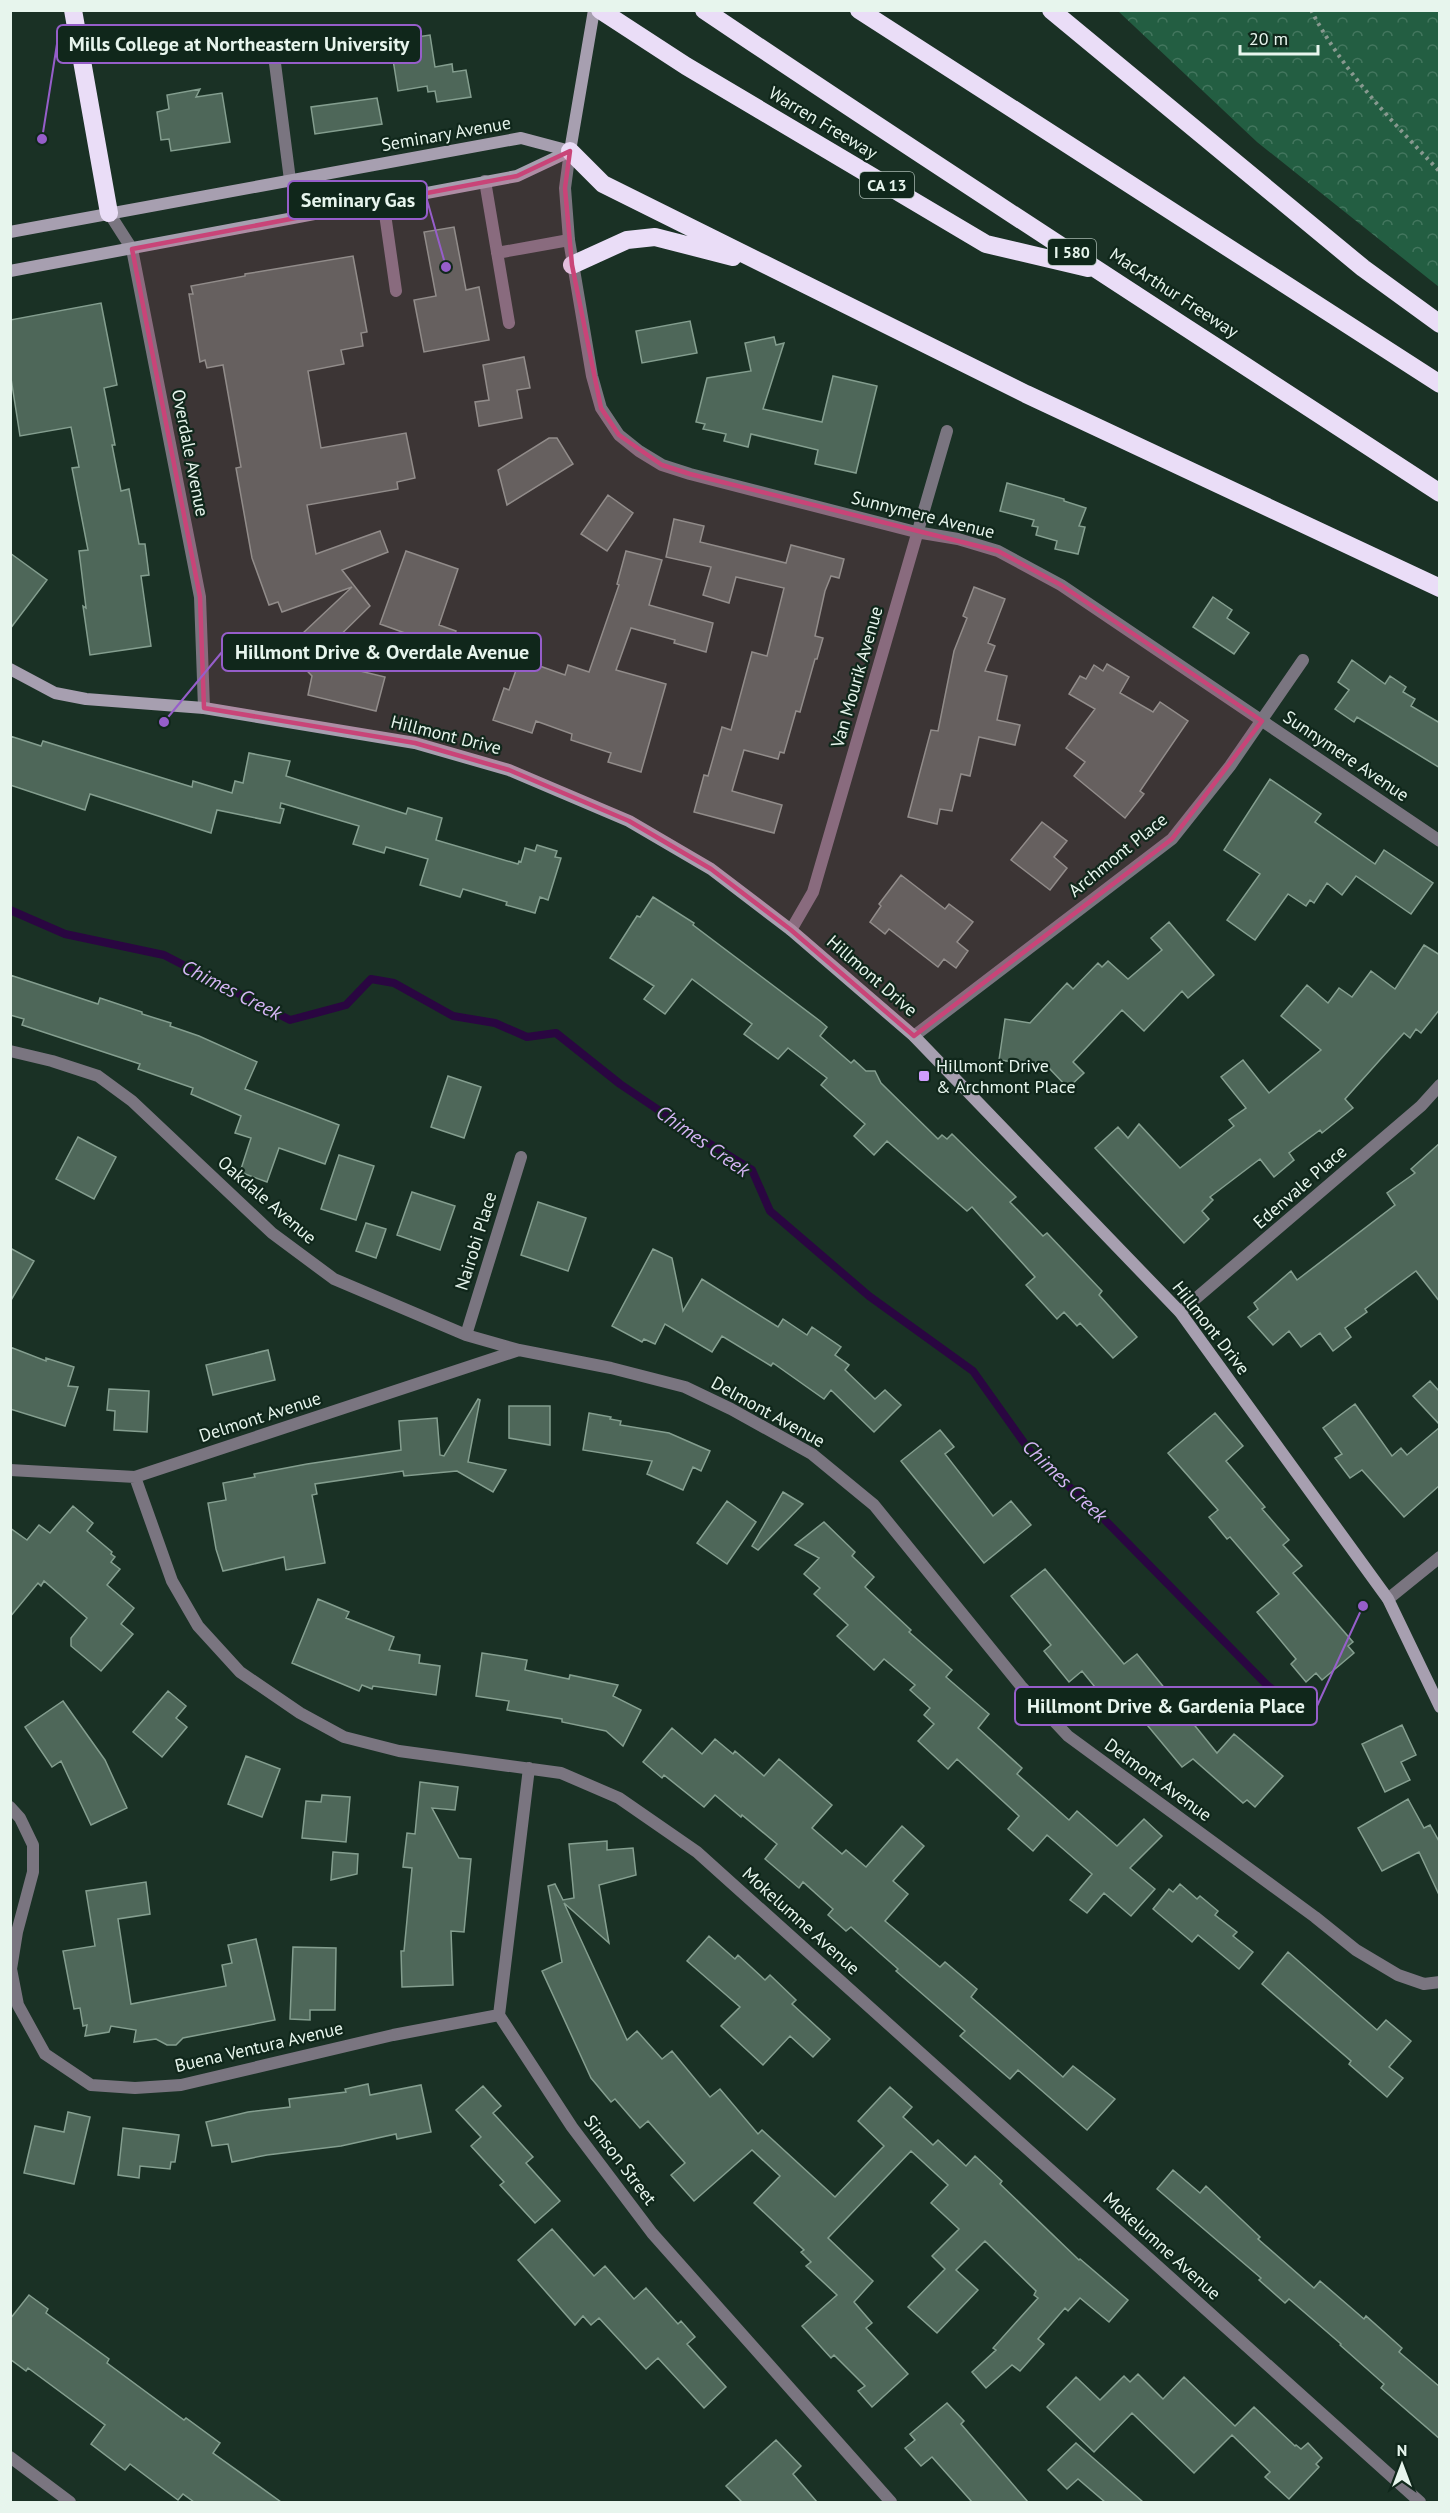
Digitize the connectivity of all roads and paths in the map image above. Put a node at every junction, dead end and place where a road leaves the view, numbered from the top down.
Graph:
1 (73, 10) edge
2 (594, 10) edge
3 (600, 10) edge
4 (704, 10) edge
5 (859, 10) edge
6 (1051, 10) edge
7 (1311, 10) edge
8 (272, 40) dead end
9 (570, 152) junction
10 (1440, 172) edge
11 (290, 180) junction
12 (485, 182) junction
13 (383, 200) junction
14 (109, 213) junction
15 (10, 232) edge
16 (569, 240) junction
17 (132, 249) junction
18 (497, 253) junction
19 (572, 265) junction
20 (10, 271) edge
21 (1101, 271) junction
22 (789, 275) junction
23 (396, 291) dead end
24 (509, 323) dead end
25 (1440, 324) edge
26 (1440, 384) edge
27 (947, 431) dead end
28 (1440, 493) edge
29 (916, 532) junction
30 (1440, 588) edge
31 (1303, 660) dead end
32 (10, 669) edge
33 (204, 708) junction
34 (1262, 721) junction
35 (1440, 841) edge
36 (791, 930) junction
37 (914, 1036) junction
38 (10, 1051) edge
39 (1440, 1085) edge
40 (521, 1157) dead end
41 (1180, 1312) junction
42 (466, 1335) junction
43 (519, 1350) junction
44 (10, 1470) edge
45 (135, 1477) junction
46 (1440, 1557) edge
47 (1388, 1599) junction
48 (1440, 1707) edge
49 (529, 1768) junction
50 (10, 1807) edge
51 (1440, 1982) edge
52 (499, 2015) junction
53 (10, 2457) edge
54 (70, 2502) edge
55 (891, 2502) edge
56 (1420, 2502) edge

1 - 14 highway
2 - 9 street
3 - 21 highway, Warren Freeway / CA 13
4 - 21 highway, MacArthur Freeway / I 580
5 - 26 highway
6 - 25 highway
7 - 10 path
8 - 11 street
9 - 11 street, Seminary Avenue
9 - 12 street
9 - 16 street, Sunnymere Avenue
9 - 22 highway
11 - 14 street, Seminary Avenue
12 - 13 street
12 - 18 street
13 - 17 street
13 - 23 street
14 - 15 street, Seminary Avenue
14 - 17 street, Overdale Avenue
16 - 18 street
16 - 19 street, Sunnymere Avenue
17 - 20 street
17 - 33 street, Overdale Avenue
18 - 24 street
19 - 22 highway
19 - 29 street, Sunnymere Avenue
21 - 28 highway, MacArthur Freeway / I 580
22 - 30 highway
27 - 29 street, Van Mourik Avenue
29 - 34 street, Sunnymere Avenue
29 - 36 street, Van Mourik Avenue
31 - 34 street, Archmont Place
32 - 33 street, Hillmont Drive
33 - 36 street, Hillmont Drive
34 - 35 street, Sunnymere Avenue
34 - 37 street, Archmont Place
36 - 37 street, Hillmont Drive
37 - 41 street, Hillmont Drive
38 - 42 street, Oakdale Avenue
39 - 41 street, Edenvale Place
40 - 42 street, Nairobi Place
41 - 47 street, Hillmont Drive
42 - 43 street, Oakdale Avenue
43 - 45 street, Delmont Avenue
43 - 51 street, Delmont Avenue
44 - 45 street, Delmont Avenue
45 - 49 street, Mokelumne Avenue
46 - 47 street
47 - 48 street, Hillmont Drive
49 - 52 street
49 - 56 street, Mokelumne Avenue
50 - 52 street, Buena Ventura Avenue
52 - 55 street, Simson Street
53 - 54 street

